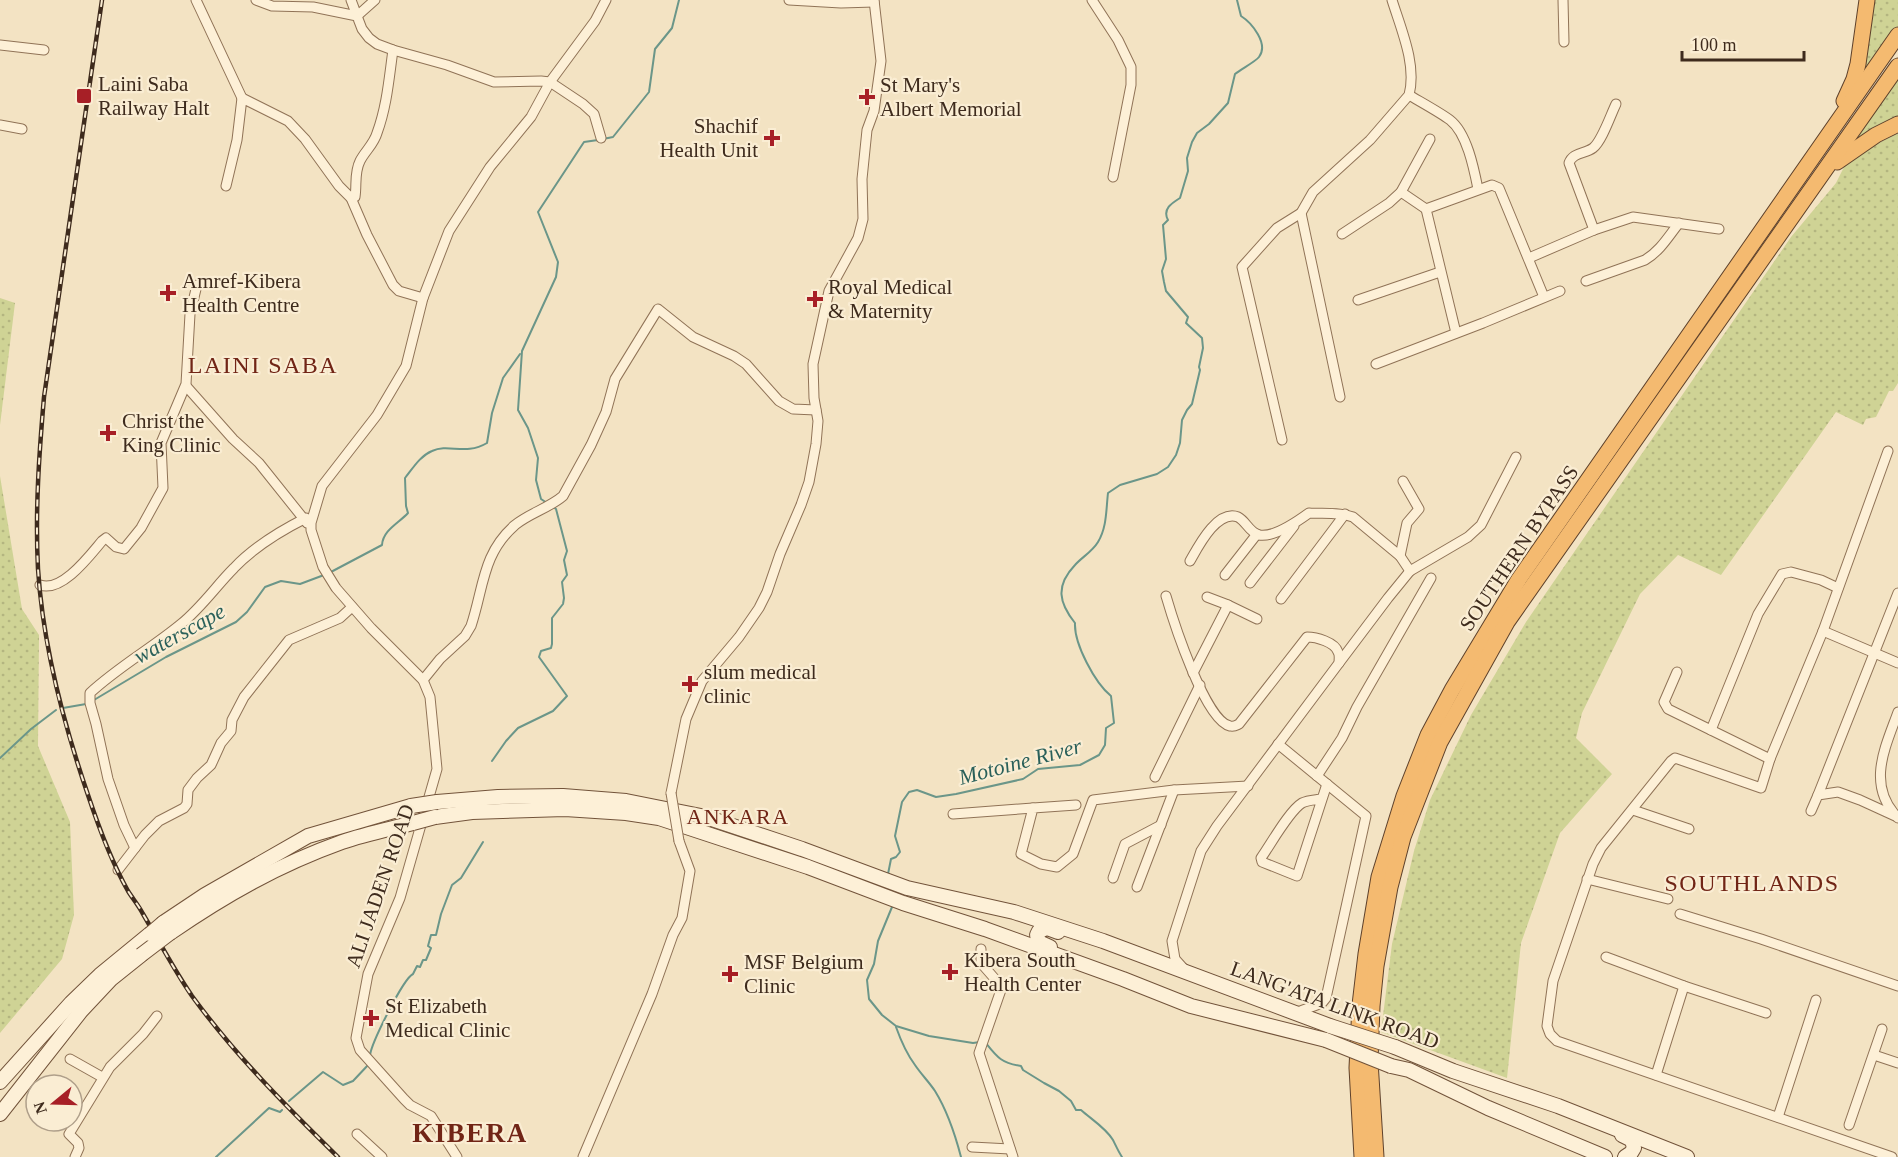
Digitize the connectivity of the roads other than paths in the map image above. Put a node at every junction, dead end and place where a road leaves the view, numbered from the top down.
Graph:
1 (196, 0) edge
2 (256, 0) edge
3 (351, 0) edge
4 (375, 0) edge
5 (606, 0) edge
6 (789, 0) edge
7 (1092, 0) edge
8 (1392, 0) edge
9 (1563, 0) edge
10 (1867, 0) edge
11 (874, 1) edge
12 (357, 16) junction
13 (1898, 35) edge
14 (1564, 42) dead end
15 (0, 45) edge
16 (44, 50) dead end
17 (393, 50) junction
18 (1898, 66) edge
19 (550, 82) junction
20 (1409, 95) junction
21 (242, 98) junction
22 (1616, 104) dead end
23 (1898, 124) edge
24 (0, 125) edge
25 (22, 129) dead end
26 (601, 136) dead end
27 (1430, 139) dead end
28 (1807, 167) junction
29 (1824, 172) junction
30 (1113, 177) dead end
31 (226, 186) dead end
32 (1478, 189) junction
33 (1401, 192) junction
34 (351, 198) junction
35 (1426, 209) junction
36 (1301, 213) junction
37 (1679, 223) junction
38 (1719, 229) dead end
39 (1594, 230) junction
40 (1342, 234) dead end
41 (1529, 258) junction
42 (1440, 272) junction
43 (1586, 281) dead end
44 (197, 285) dead end
45 (1560, 291) dead end
46 (1544, 297) junction
47 (423, 298) junction
48 (1358, 300) dead end
49 (1456, 333) junction
50 (1376, 364) dead end
51 (186, 386) junction
52 (1340, 397) dead end
53 (816, 410) junction
54 (1282, 440) dead end
55 (1888, 451) dead end
56 (1516, 457) dead end
57 (1403, 481) dead end
58 (1345, 514) junction
59 (306, 518) junction
60 (1295, 524) junction
61 (311, 530) junction
62 (1257, 534) junction
63 (1400, 556) junction
64 (1190, 561) dead end
65 (1410, 571) junction
66 (1225, 575) dead end
67 (1431, 578) dead end
68 (1250, 583) dead end
69 (40, 585) dead end
70 (1838, 588) junction
71 (1898, 593) edge
72 (1166, 596) dead end
73 (1207, 597) dead end
74 (1281, 599) dead end
75 (1228, 605) junction
76 (352, 607) junction
77 (1257, 619) dead end
78 (1823, 631) junction
79 (1874, 654) junction
80 (1339, 663) junction
81 (1898, 663) edge
82 (1677, 672) dead end
83 (1193, 673) junction
84 (423, 680) junction
85 (1200, 685) junction
86 (1898, 712) edge
87 (1711, 730) junction
88 (1894, 735) edge
89 (1278, 744) junction
90 (1770, 759) junction
91 (1317, 776) junction
92 (1155, 777) dead end
93 (1327, 784) junction
94 (1248, 786) junction
95 (1174, 790) junction
96 (1818, 795) junction
97 (1321, 799) junction
98 (1076, 804) dead end
99 (1033, 808) junction
100 (1633, 810) junction
101 (1811, 811) dead end
102 (953, 813) dead end
103 (1897, 817) edge
104 (1161, 825) junction
105 (1689, 829) dead end
106 (135, 848) junction
107 (118, 870) dead end
108 (1113, 878) dead end
109 (1587, 879) junction
110 (1137, 887) dead end
111 (1668, 898) dead end
112 (1680, 914) dead end
113 (166, 928) junction
114 (1103, 941) junction
115 (139, 949) junction
116 (981, 949) dead end
117 (1606, 957) dead end
118 (1188, 974) junction
119 (1123, 979) junction
120 (1684, 986) junction
121 (1898, 986) edge
122 (1816, 1000) dead end
123 (1295, 1012) junction
124 (1766, 1013) dead end
125 (157, 1016) dead end
126 (1882, 1029) dead end
127 (1328, 1033) junction
128 (1874, 1055) junction
129 (70, 1059) dead end
130 (1898, 1063) edge
131 (1656, 1075) junction
132 (102, 1077) junction
133 (0, 1082) edge
134 (84, 1106) edge
135 (0, 1114) edge
136 (1778, 1117) junction
137 (1585, 1118) junction
138 (1849, 1125) dead end
139 (69, 1133) edge
140 (357, 1134) dead end
141 (1574, 1143) junction
142 (972, 1147) dead end
143 (1012, 1153) edge
144 (75, 1157) edge
145 (382, 1157) edge
146 (457, 1157) edge
147 (582, 1157) edge
148 (1362, 1157) edge
149 (1376, 1157) edge
150 (1605, 1157) edge
151 (1617, 1157) edge
152 (1625, 1157) edge
153 (1687, 1157) edge
154 (1892, 1157) edge

1 - 21 street
2 - 12 street
3 - 12 street
4 - 12 street
5 - 19 street
6 - 11 street
7 - 30 street
8 - 20 street
9 - 14 street
10 - 28 highway
11 - 53 street
12 - 17 street
13 - 28 highway, SOUTHERN BYPASS
15 - 16 street
17 - 19 street
17 - 34 street
18 - 29 highway, SOUTHERN BYPASS
19 - 26 street
19 - 47 street
20 - 32 street
20 - 36 street
21 - 31 street
21 - 34 street
22 - 39 street
23 - 29 highway
24 - 25 street
27 - 33 street
28 - 148 highway, SOUTHERN BYPASS
29 - 149 highway, SOUTHERN BYPASS
32 - 35 street
32 - 41 street
33 - 35 street
33 - 40 street
34 - 47 street
35 - 42 street
36 - 52 street
36 - 54 street
37 - 38 street
37 - 39 street
37 - 43 street
39 - 41 street
41 - 46 street
42 - 48 street
42 - 49 street
44 - 51 street
45 - 46 street
46 - 49 street
47 - 61 street
49 - 50 street
51 - 59 street, ALI JADEN ROAD
51 - 69 street
53 - 84 street
53 - 147 street, bridge
55 - 70 street
56 - 65 street
57 - 63 street
58 - 60 street
58 - 63 street
58 - 74 street
59 - 61 street, ALI JADEN ROAD
59 - 106 street
60 - 62 street
60 - 68 street
61 - 76 street, ALI JADEN ROAD
62 - 64 street
62 - 66 street
63 - 65 street
65 - 80 street
67 - 91 street
70 - 78 street
70 - 87 street
71 - 79 street
72 - 83 street
73 - 75 street
75 - 77 street
75 - 83 street
76 - 84 street, ALI JADEN ROAD
76 - 106 street
78 - 79 street
78 - 90 street
79 - 81 street
79 - 96 street
80 - 85 street
80 - 89 street
82 - 87 street
83 - 85 street
84 - 146 street, ALI JADEN ROAD
85 - 92 street
86 - 88 street
87 - 90 street
88 - 103 street
89 - 91 street
89 - 94 street
90 - 100 street
91 - 93 street
93 - 97 street
93 - 123 street
94 - 95 street
94 - 118 street
95 - 99 street
95 - 104 street
96 - 101 street
96 - 103 street
97 - 97 street
98 - 99 street
99 - 102 street
100 - 105 street
100 - 109 street
104 - 108 street
104 - 110 street
106 - 107 street
109 - 111 street
109 - 131 street
112 - 121 street
113 - 114 main road, LANG'ATA LINK ROAD, bridge
113 - 115 main road, bridge
113 - 115 main road, bridge
113 - 119 main road, LANG'ATA LINK ROAD, bridge
114 - 118 main road, LANG'ATA LINK ROAD
114 - 119 main road
115 - 133 main road
115 - 135 main road
116 - 143 street
117 - 120 street
118 - 123 main road, LANG'ATA LINK ROAD
119 - 127 main road, LANG'ATA LINK ROAD
120 - 124 street
120 - 131 street
122 - 136 street
123 - 127 main road, LANG'ATA LINK ROAD
125 - 132 street
126 - 128 street
127 - 137 main road, LANG'ATA LINK ROAD, bridge
127 - 141 main road, LANG'ATA LINK ROAD, bridge
128 - 130 street
128 - 138 street
129 - 132 street
131 - 136 street
132 - 134 street
136 - 154 street
137 - 152 main road
137 - 153 main road, LANG'ATA LINK ROAD
139 - 144 street
140 - 145 street
141 - 150 main road, LANG'ATA LINK ROAD
141 - 151 main road
142 - 143 street

